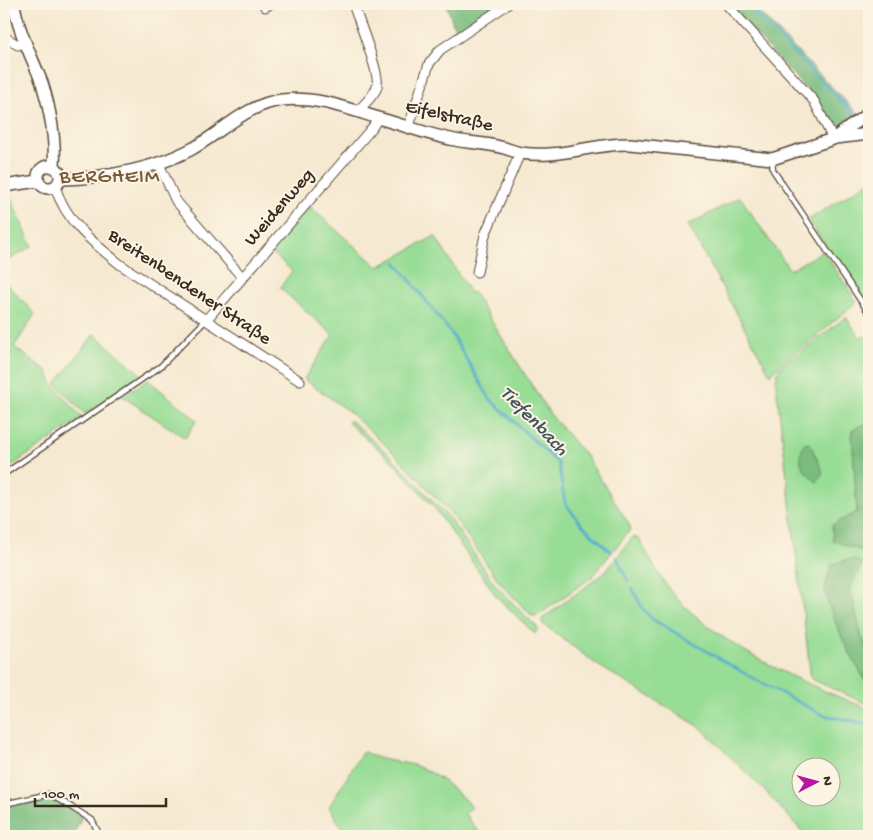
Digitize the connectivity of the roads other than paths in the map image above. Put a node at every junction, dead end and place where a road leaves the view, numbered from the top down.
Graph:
1 (14, 4) edge
2 (353, 4) edge
3 (508, 4) edge
4 (726, 4) edge
5 (4, 36) edge
6 (26, 42) junction
7 (358, 111) junction
8 (868, 114) edge
9 (378, 118) junction
10 (409, 126) junction
11 (869, 134) edge
12 (833, 138) junction
13 (520, 153) junction
14 (772, 159) junction
15 (158, 162) junction
16 (54, 167) junction
17 (38, 181) junction
18 (62, 181) junction
19 (4, 186) edge
20 (478, 272) dead end
21 (242, 277) junction
22 (869, 313) edge
23 (206, 320) junction
24 (300, 381) dead end
25 (4, 474) edge
26 (4, 804) edge
27 (100, 836) edge

1 - 6 street
2 - 7 street
3 - 10 street
4 - 12 street
5 - 6 street
6 - 16 street
7 - 9 street, Eifelstraße
7 - 15 street, Eifelstraße
8 - 11 street
8 - 12 street
9 - 10 street, Eifelstraße
9 - 21 street, Weidenweg
10 - 13 street, Eifelstraße
11 - 12 street
12 - 14 street, Eifelstraße
13 - 14 street, Eifelstraße
13 - 20 street
14 - 22 lane
15 - 18 street, Eifelstraße
15 - 21 street
16 - 17 street
16 - 18 street
17 - 18 street
17 - 19 street
18 - 23 street, Breitenbendener Straße
21 - 23 street, Weidenweg
23 - 24 street, Breitenbendener Straße
23 - 25 lane
26 - 27 lane

